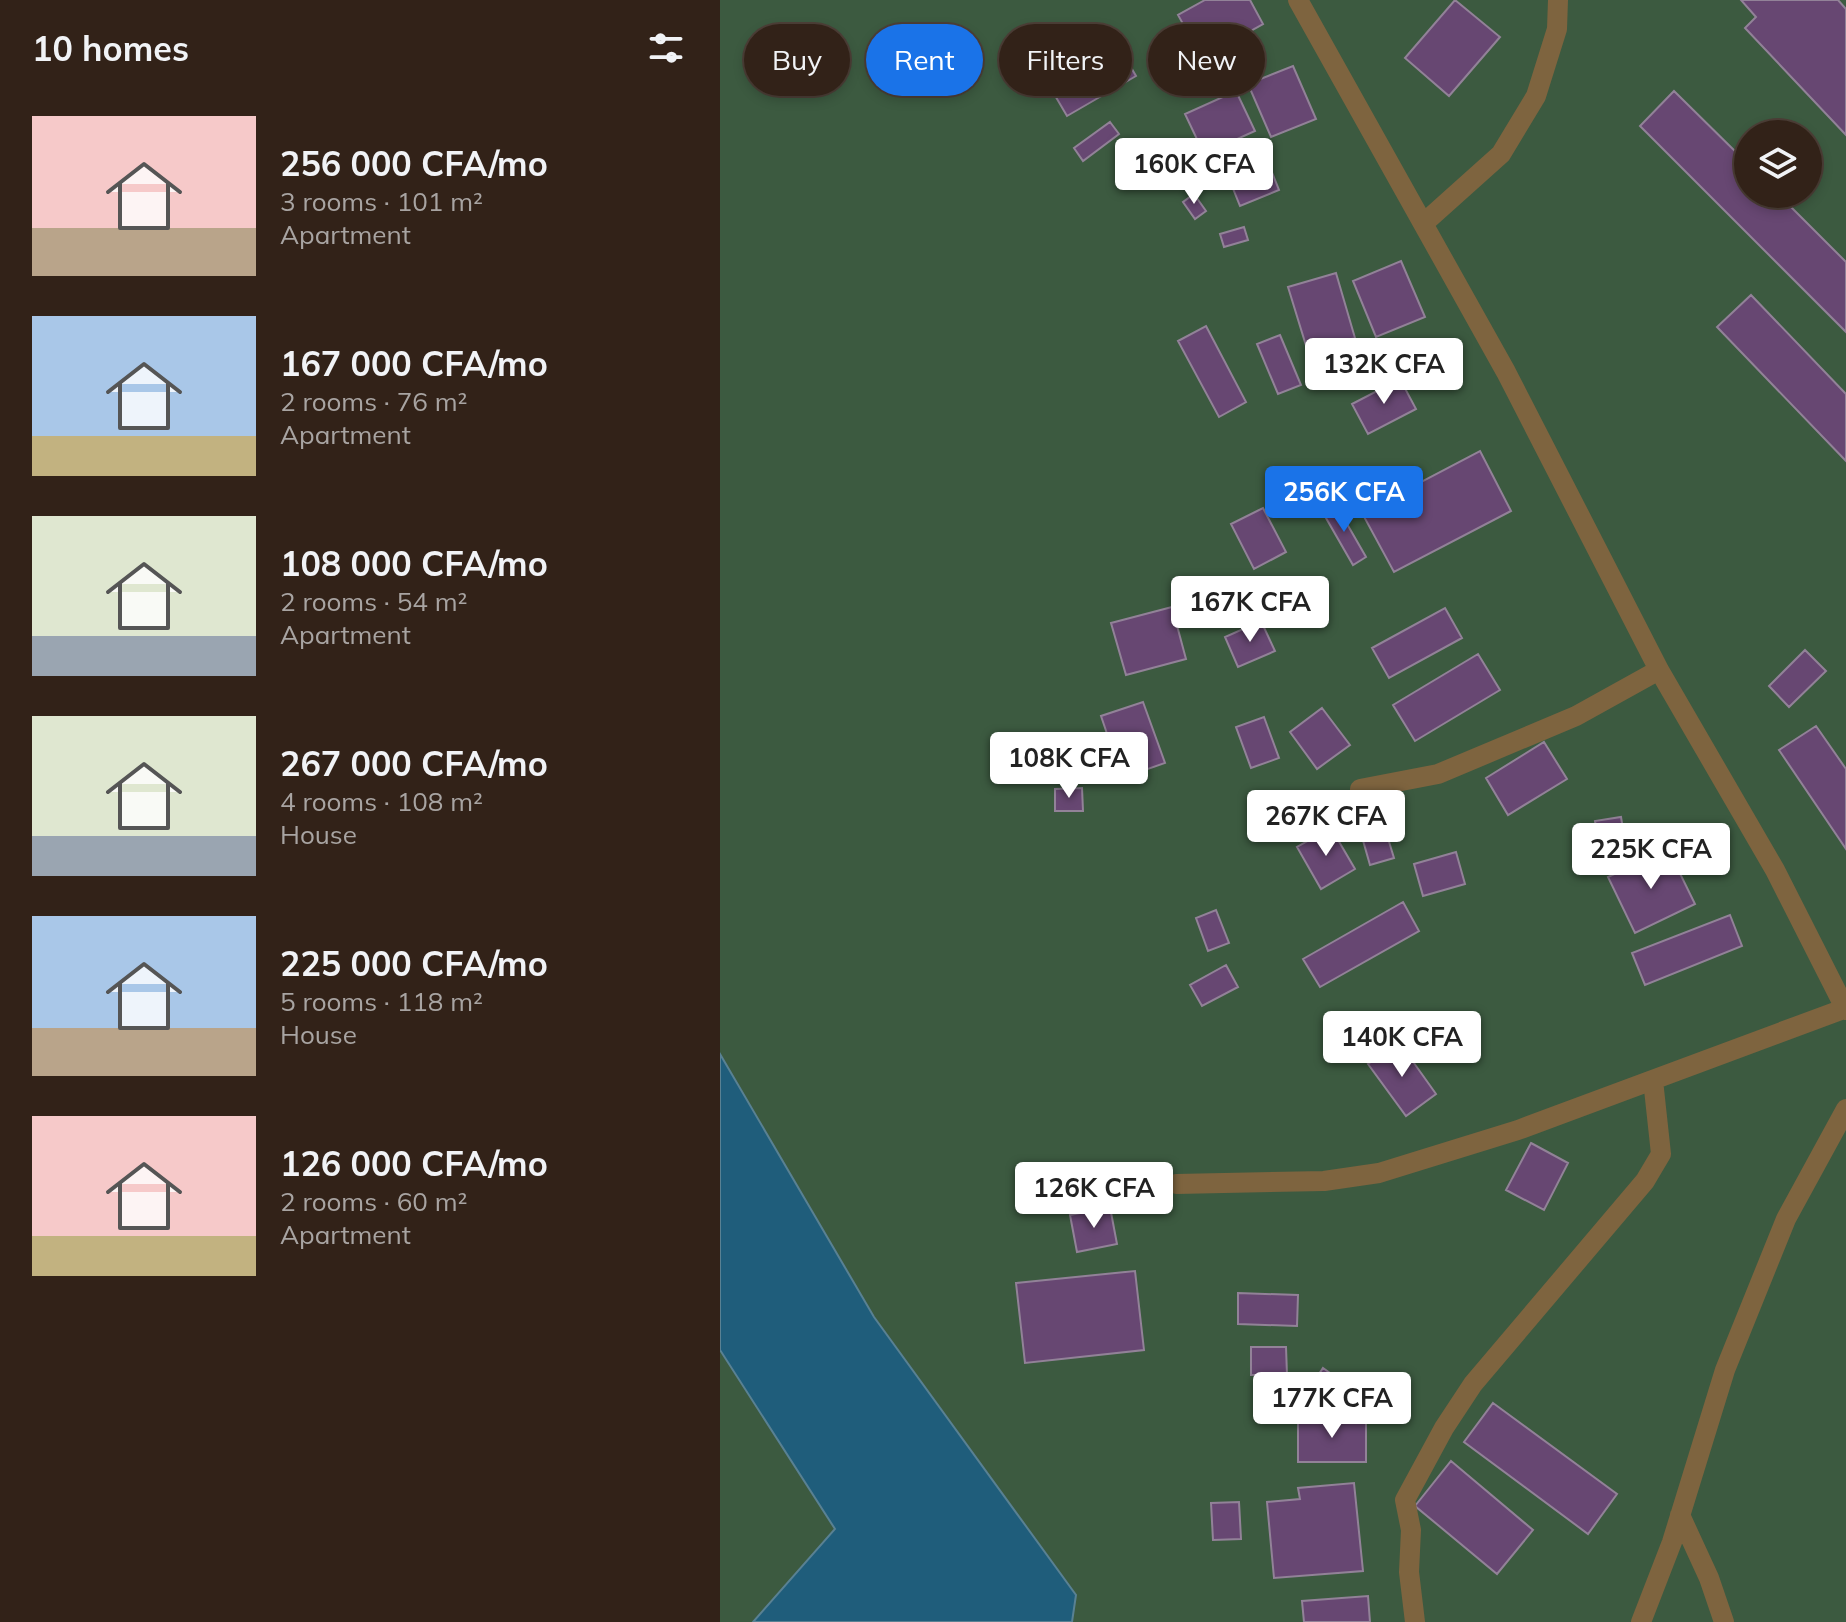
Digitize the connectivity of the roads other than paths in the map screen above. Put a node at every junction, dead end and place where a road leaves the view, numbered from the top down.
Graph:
1 (1298, 0) edge
2 (1558, 0) edge
3 (1424, 223) junction
4 (1659, 670) junction
5 (1360, 789) dead end
6 (1846, 1009) edge
7 (1653, 1080) junction
8 (1846, 1109) edge
9 (1176, 1184) dead end
10 (1680, 1515) junction
11 (1415, 1622) edge
12 (1641, 1622) edge
13 (1724, 1622) edge

1 - 3 street
2 - 3 street
3 - 4 street
4 - 5 street
4 - 6 street
6 - 7 street
7 - 9 street
7 - 11 street
8 - 10 street
10 - 12 street
10 - 13 street

